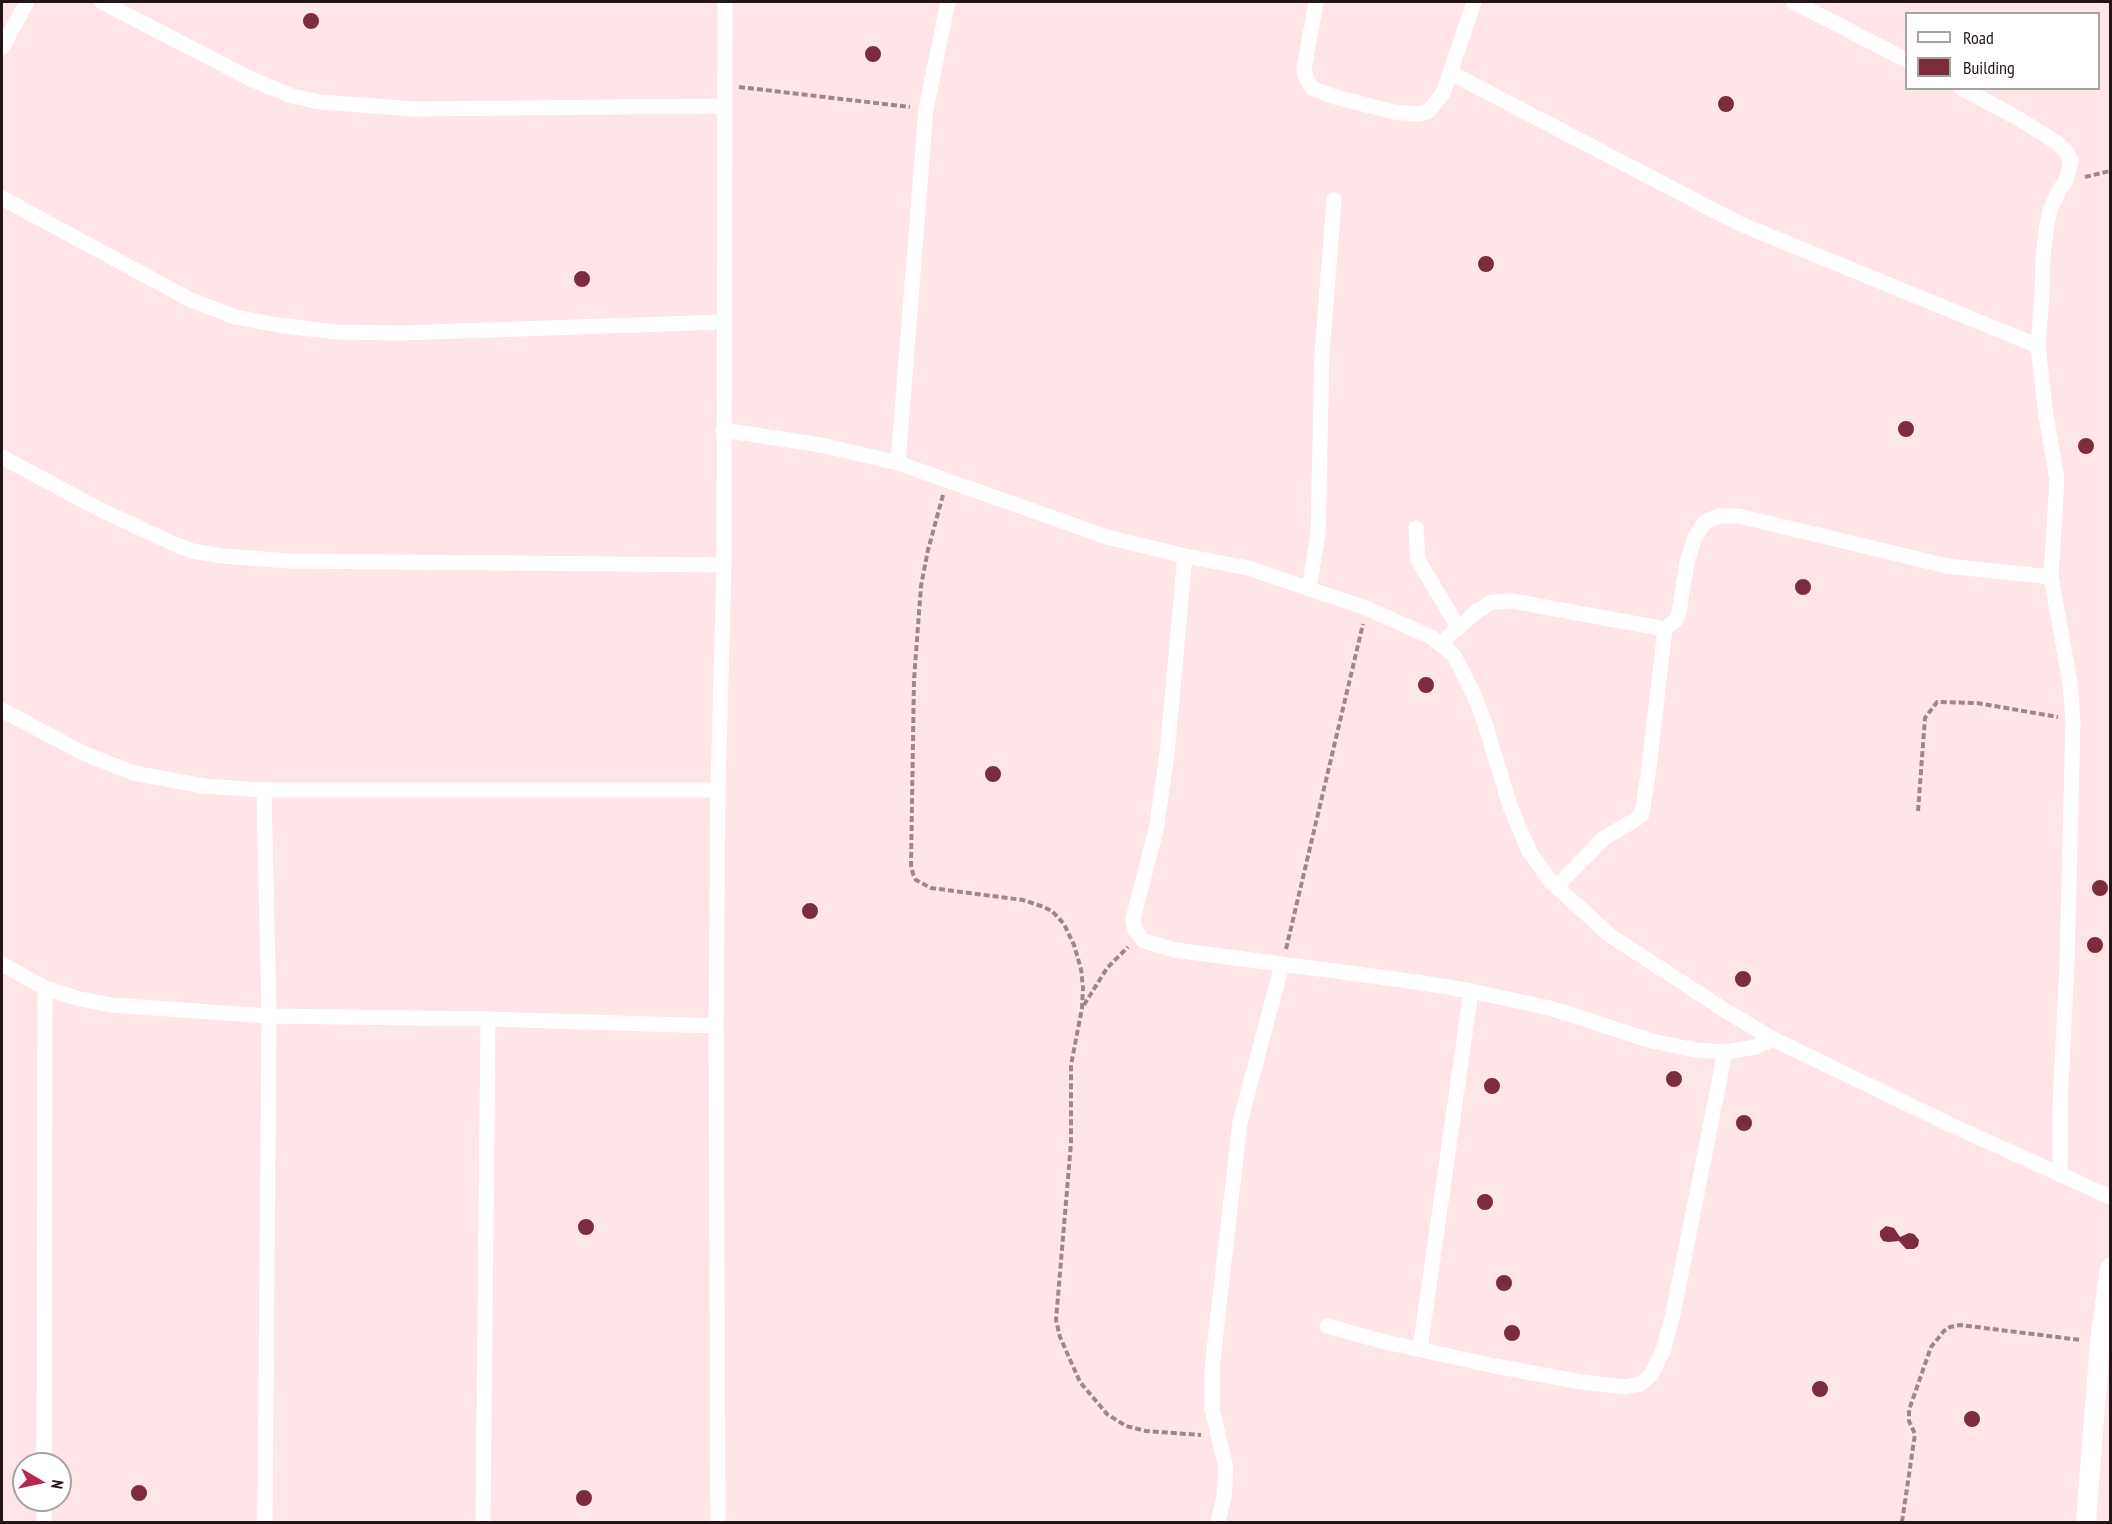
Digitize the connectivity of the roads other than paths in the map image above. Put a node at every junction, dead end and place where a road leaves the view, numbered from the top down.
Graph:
1 (27, 2) edge
2 (102, 2) edge
3 (726, 2) edge
4 (948, 2) edge
5 (1316, 2) edge
6 (1474, 2) edge
7 (1794, 2) edge
8 (2, 48) edge
9 (1905, 59) edge
10 (1451, 73) junction
11 (1965, 90) edge
12 (725, 106) junction
13 (2, 198) edge
14 (1334, 200) dead end
15 (724, 322) junction
16 (2038, 346) junction
17 (723, 430) junction
18 (2, 457) edge
19 (898, 463) junction
20 (1416, 528) dead end
21 (1185, 556) junction
22 (724, 565) junction
23 (2051, 577) junction
24 (1309, 589) junction
25 (1458, 627) junction
26 (1665, 629) junction
27 (1441, 643) junction
28 (2, 710) edge
29 (264, 790) junction
30 (718, 790) junction
31 (1556, 887) junction
32 (2, 964) edge
33 (1282, 965) junction
34 (45, 988) junction
35 (1472, 991) junction
36 (269, 1016) junction
37 (488, 1019) junction
38 (716, 1026) junction
39 (1773, 1039) junction
40 (1725, 1052) junction
41 (2060, 1175) junction
42 (2110, 1197) edge
43 (2110, 1268) edge
44 (1328, 1326) dead end
45 (1420, 1349) junction
46 (44, 1452) edge
47 (265, 1522) edge
48 (483, 1522) edge
49 (718, 1522) edge
50 (1218, 1522) edge
51 (2086, 1522) edge

1 - 8 street
2 - 12 street
3 - 12 street
4 - 19 street
5 - 10 street
6 - 10 street
7 - 9 street
10 - 16 street
11 - 16 street
12 - 15 street
13 - 15 street
14 - 24 street
15 - 17 street
16 - 23 street
17 - 19 street
17 - 22 street
18 - 22 street
19 - 21 street
20 - 25 street
21 - 24 street
21 - 33 street
22 - 30 street
23 - 26 street
23 - 41 street
24 - 27 street
25 - 26 street
25 - 27 street
26 - 31 street
27 - 31 street
28 - 29 street
29 - 30 street
29 - 36 street
30 - 38 street
31 - 39 street
32 - 34 street
33 - 35 street
33 - 50 street
34 - 36 street
34 - 46 street
35 - 40 street
35 - 45 street
36 - 37 street
36 - 47 street
37 - 38 street
37 - 48 street
38 - 49 street
39 - 40 street
39 - 41 street
40 - 45 street
41 - 42 street
43 - 51 street
44 - 45 street

